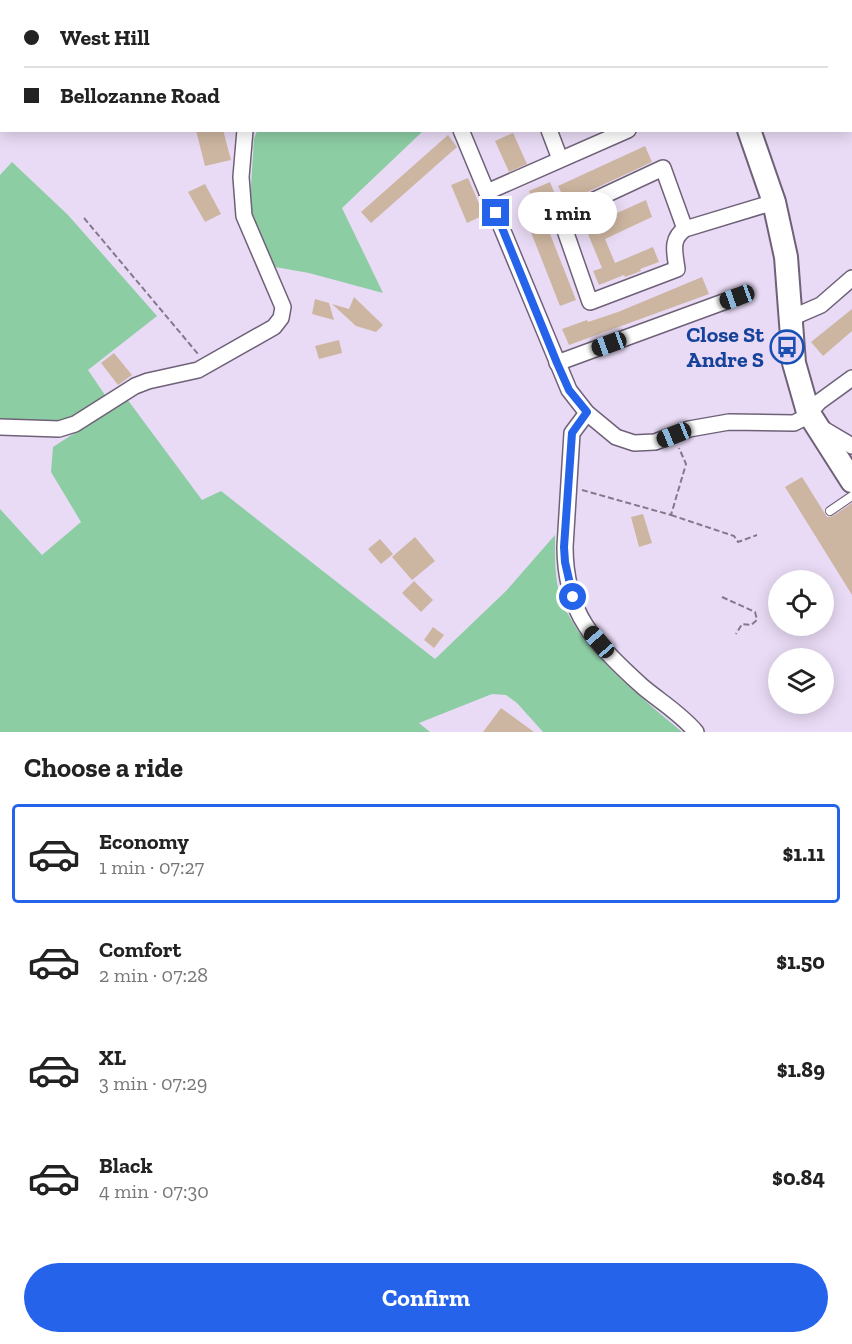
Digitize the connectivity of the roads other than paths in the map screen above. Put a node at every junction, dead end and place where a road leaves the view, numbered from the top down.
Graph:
1 (245, 132) edge
2 (462, 132) edge
3 (550, 132) edge
4 (623, 132) edge
5 (750, 132) edge
6 (561, 159) junction
7 (487, 192) junction
8 (774, 202) junction
9 (685, 229) junction
10 (852, 278) edge
11 (737, 297) dead end
12 (791, 318) junction
13 (557, 363) junction
14 (852, 378) edge
15 (587, 412) junction
16 (814, 421) junction
17 (0, 427) edge
18 (852, 446) edge
19 (852, 481) edge
20 (852, 496) edge
21 (830, 511) dead end
22 (696, 732) edge

1 - 17 street
2 - 7 street
3 - 6 street
4 - 6 street
5 - 8 street
6 - 7 street
7 - 13 street
8 - 9 street
8 - 12 street
9 - 9 street
10 - 12 street
11 - 13 street
12 - 16 street
13 - 15 street
14 - 16 street
15 - 16 street
15 - 22 street
16 - 18 street
16 - 19 street
20 - 21 lane

